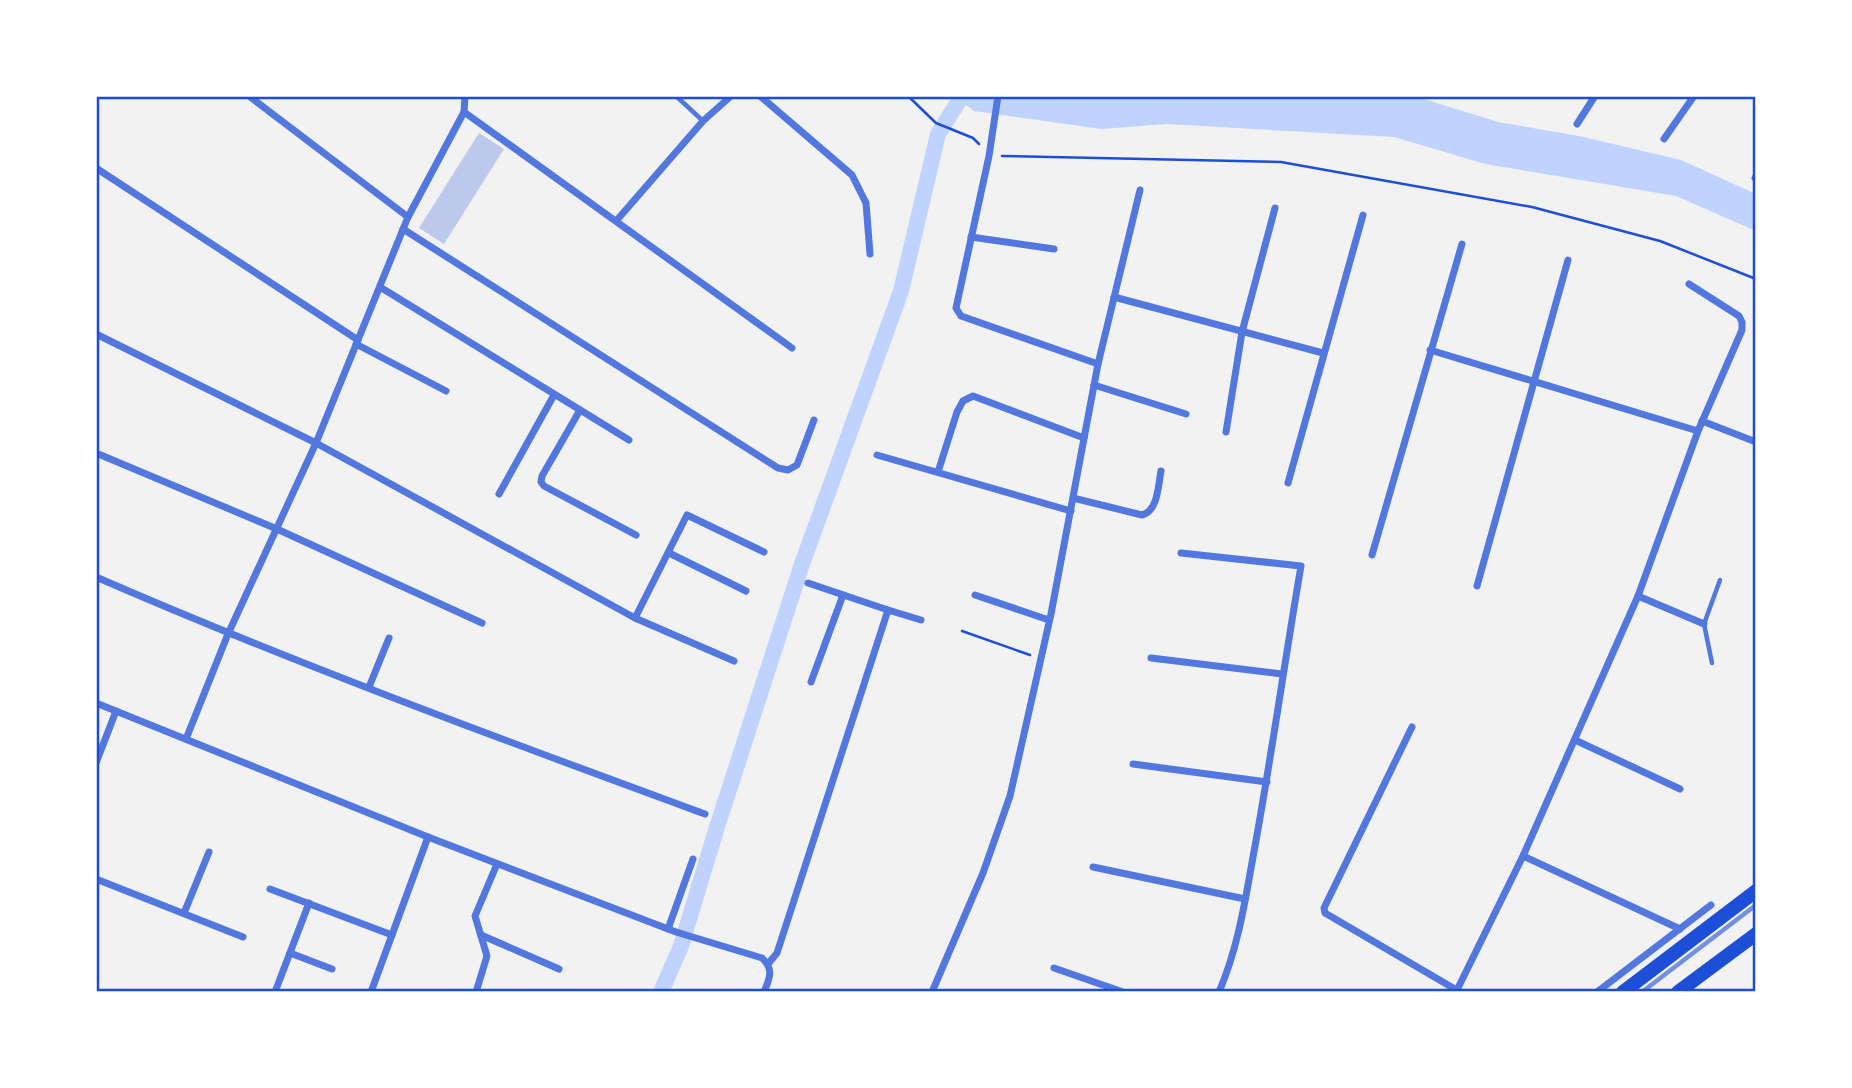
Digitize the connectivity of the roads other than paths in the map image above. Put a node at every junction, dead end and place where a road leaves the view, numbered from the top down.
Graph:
1 (248, 96) edge
2 (465, 96) edge
3 (676, 96) edge
4 (731, 96) edge
5 (760, 96) edge
6 (998, 96) edge
7 (1594, 96) edge
8 (1694, 96) edge
9 (464, 112) junction
10 (704, 121) junction
11 (1577, 124) dead end
12 (1664, 139) dead end
13 (96, 168) edge
14 (1140, 190) dead end
15 (1275, 208) dead end
16 (1363, 215) dead end
17 (408, 217) junction
18 (617, 220) junction
19 (403, 229) junction
20 (971, 237) junction
21 (1462, 244) dead end
22 (1054, 249) dead end
23 (870, 254) dead end
24 (1568, 260) dead end
25 (1689, 284) dead end
26 (380, 287) junction
27 (1114, 297) junction
28 (1242, 332) junction
29 (96, 334) edge
30 (357, 342) junction
31 (792, 348) dead end
32 (1430, 350) junction
33 (1323, 353) junction
34 (1098, 364) junction
35 (1535, 383) junction
36 (1094, 384) junction
37 (446, 391) dead end
38 (554, 395) junction
39 (580, 410) junction
40 (1186, 414) dead end
41 (814, 420) dead end
42 (1702, 421) junction
43 (1698, 431) junction
44 (1226, 432) dead end
45 (1084, 438) junction
46 (629, 440) dead end
47 (1756, 442) edge
48 (316, 443) junction
49 (96, 453) edge
50 (877, 455) dead end
51 (1161, 471) dead end
52 (938, 472) junction
53 (1288, 483) dead end
54 (499, 494) dead end
55 (1073, 498) junction
56 (1071, 510) junction
57 (276, 529) junction
58 (636, 535) dead end
59 (764, 552) dead end
60 (669, 553) junction
61 (1181, 553) dead end
62 (1372, 555) dead end
63 (96, 577) edge
64 (1720, 580) dead end
65 (808, 583) dead end
66 (1477, 586) dead end
67 (746, 591) dead end
68 (843, 595) junction
69 (975, 595) dead end
70 (1638, 596) junction
71 (888, 610) junction
72 (635, 618) junction
73 (921, 620) dead end
74 (1049, 620) junction
75 (482, 623) dead end
76 (1704, 624) junction
77 (228, 634) junction
78 (389, 638) dead end
79 (1151, 658) dead end
80 (734, 661) dead end
81 (1712, 663) dead end
82 (1282, 674) junction
83 (811, 682) dead end
84 (369, 687) junction
85 (96, 703) edge
86 (116, 711) junction
87 (1412, 727) dead end
88 (186, 739) junction
89 (1575, 740) junction
90 (96, 763) edge
91 (1133, 764) dead end
92 (1267, 782) junction
93 (1680, 789) dead end
94 (705, 814) dead end
95 (428, 837) junction
96 (209, 852) dead end
97 (1523, 856) junction
98 (694, 859) dead end
99 (498, 864) junction
100 (1093, 867) dead end
101 (96, 879) edge
102 (270, 888) dead end
103 (1756, 891) edge
104 (1245, 899) junction
105 (309, 903) junction
106 (1711, 905) dead end
107 (184, 914) junction
108 (1680, 929) junction
109 (672, 931) junction
110 (1756, 934) edge
111 (481, 935) junction
112 (392, 936) junction
113 (243, 937) dead end
114 (290, 953) junction
115 (768, 964) junction
116 (1054, 968) dead end
117 (332, 969) dead end
118 (559, 969) dead end
119 (1459, 991) edge
120 (275, 992) edge
121 (370, 992) edge
122 (476, 992) edge
123 (764, 992) edge
124 (932, 992) edge
125 (1123, 992) edge
126 (1219, 992) edge
127 (1597, 992) edge
128 (1623, 992) edge
129 (1678, 992) edge

1 - 17 street
2 - 9 street
3 - 10 lane
4 - 10 street
5 - 23 street
6 - 20 street
7 - 11 street
8 - 12 street
9 - 17 street
9 - 18 street
10 - 18 street
13 - 30 street
14 - 27 street
15 - 28 street
16 - 33 street
17 - 19 street
18 - 31 street
19 - 26 street
19 - 41 street
20 - 22 street
20 - 34 street
21 - 32 street
24 - 35 street
25 - 42 street
26 - 30 street
26 - 38 street
27 - 28 street
27 - 34 street
28 - 33 street
28 - 44 street
29 - 48 street
30 - 37 street
30 - 48 street
32 - 35 street
32 - 62 street
33 - 53 street
34 - 36 street
35 - 43 street
35 - 66 street
36 - 40 street
36 - 45 street
38 - 39 street
38 - 54 street
39 - 46 street
39 - 58 street
42 - 43 street
42 - 47 street
43 - 70 street
45 - 52 street
45 - 55 street
48 - 57 street
48 - 72 street
49 - 57 street
50 - 52 street
51 - 55 street
52 - 56 street
55 - 56 street
56 - 74 street
57 - 75 street
57 - 77 street
59 - 60 street
60 - 67 street
60 - 72 street
61 - 82 street
63 - 77 street
64 - 76 lane
65 - 68 street
68 - 71 street
68 - 83 street
69 - 74 street
70 - 76 street
70 - 89 street
71 - 73 street
71 - 115 street
72 - 80 street
74 - 124 street
76 - 81 lane
77 - 84 street
77 - 88 street
78 - 84 street
79 - 82 street
82 - 92 street
84 - 94 street
85 - 86 street
86 - 88 street
86 - 90 street
87 - 119 street
88 - 95 street
89 - 93 street
89 - 97 street
91 - 92 street
92 - 104 street
95 - 99 street
95 - 112 street
96 - 107 street
97 - 108 street
97 - 119 street
98 - 109 street
99 - 109 street
99 - 111 street
100 - 104 street
101 - 107 street
102 - 105 street
103 - 128 main road
104 - 126 street
105 - 112 street
105 - 114 street
106 - 108 street
107 - 113 street
108 - 127 street
109 - 115 street
110 - 129 main road
111 - 118 street
111 - 122 street
112 - 121 street
114 - 117 street
114 - 120 street
115 - 123 street
116 - 125 street

